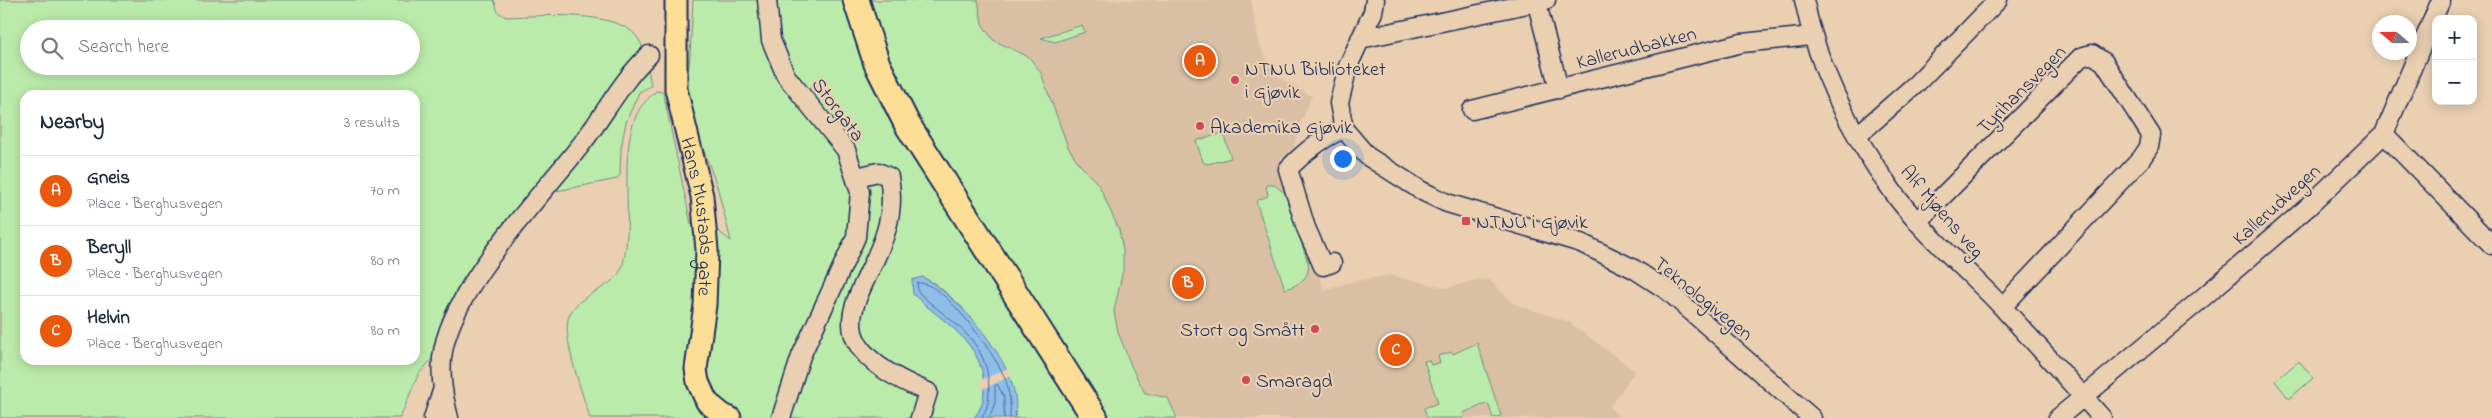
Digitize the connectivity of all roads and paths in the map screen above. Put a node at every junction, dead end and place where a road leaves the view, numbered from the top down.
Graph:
1 (676, 0) edge
2 (767, 0) edge
3 (856, 0) edge
4 (1375, 0) edge
5 (1804, 0) edge
6 (1998, 0) edge
7 (2441, 0) edge
8 (1540, 1) edge
9 (1812, 36) junction
10 (1360, 39) junction
11 (649, 55) dead end
12 (1559, 90) junction
13 (1472, 110) dead end
14 (1344, 130) junction
15 (2384, 134) junction
16 (1858, 135) junction
17 (857, 177) junction
18 (1918, 221) junction
19 (2492, 245) edge
20 (1332, 263) dead end
21 (2002, 307) junction
22 (442, 390) junction
23 (2083, 396) junction
24 (433, 418) edge
25 (449, 418) edge
26 (730, 418) edge
27 (781, 418) edge
28 (920, 418) edge
29 (1095, 418) edge
30 (1812, 418) edge
31 (2058, 418) edge
32 (2102, 418) edge

1 - 26 main road, Hans Mustads gate
2 - 17 street, Storgata
3 - 29 highway
4 - 10 street
5 - 9 street, Alf Mjøens veg
6 - 16 street
7 - 15 street, Kallerudvegen
8 - 10 street
8 - 12 street
9 - 12 street, Kallerudbakken
9 - 16 street, Alf Mjøens veg
10 - 14 street
11 - 22 street
12 - 13 street, Kallerudbakken
14 - 20 street
14 - 30 street, Teknologivegen
15 - 19 street
15 - 23 street, Kallerudvegen
16 - 18 street, Alf Mjøens veg
17 - 27 street, Storgata
17 - 28 street
18 - 21 street, Alf Mjøens veg
18 - 21 street, Tyrihansvegen
21 - 23 street, Alf Mjøens veg
22 - 24 street
22 - 25 street
23 - 31 street, Kallerudvegen
23 - 32 street, Alf Mjøens veg

